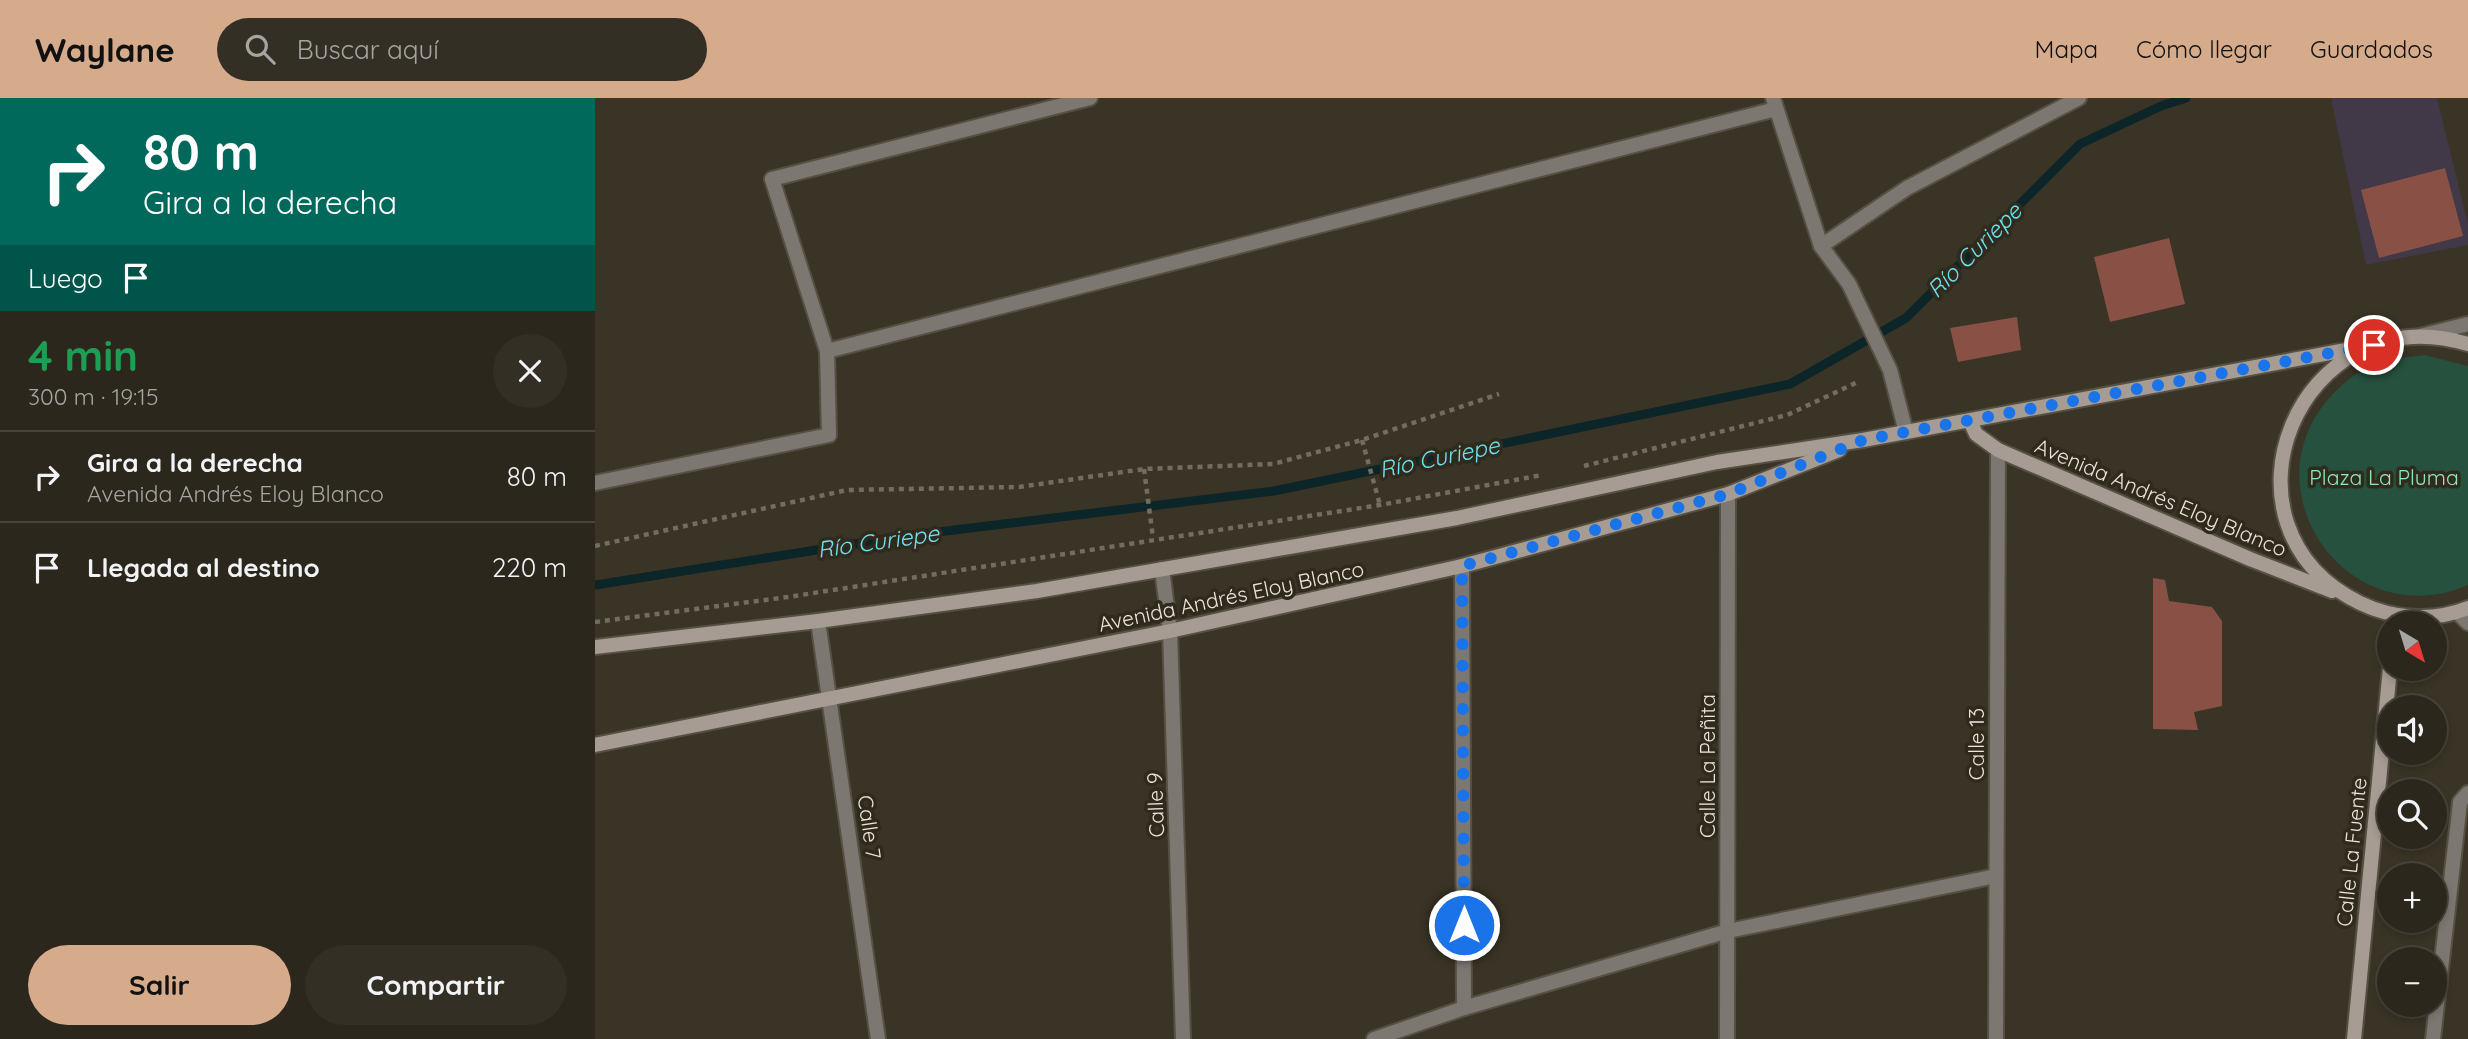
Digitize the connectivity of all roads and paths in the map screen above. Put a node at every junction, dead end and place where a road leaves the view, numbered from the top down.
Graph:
1 (1090, 98) edge
2 (2079, 98) edge
3 (2064, 102) edge
4 (1775, 104) edge
5 (1821, 246) junction
6 (2468, 324) edge
7 (2420, 336) junction
8 (2468, 344) edge
9 (2374, 345) junction
10 (827, 351) junction
11 (1860, 381) dead end
12 (1499, 394) dead end
13 (1970, 421) junction
14 (1906, 432) junction
15 (1362, 440) junction
16 (1863, 440) junction
17 (1998, 450) junction
18 (1580, 467) dead end
19 (1144, 468) junction
20 (1553, 473) dead end
21 (595, 483) edge
22 (1728, 494) junction
23 (1380, 505) junction
24 (1153, 538) junction
25 (595, 545) edge
26 (1462, 566) junction
27 (1162, 569) junction
28 (2347, 596) junction
29 (2463, 610) edge
30 (2377, 611) edge
31 (818, 621) junction
32 (595, 622) edge
33 (2468, 623) edge
34 (1171, 631) junction
35 (595, 647) edge
36 (2389, 681) edge
37 (831, 699) junction
38 (595, 745) edge
39 (2468, 793) edge
40 (1996, 876) junction
41 (1728, 931) junction
42 (1464, 1008) junction
43 (878, 1039) edge
44 (1182, 1039) edge
45 (1374, 1039) edge
46 (1727, 1039) edge
47 (1996, 1039) edge
48 (2354, 1039) edge
49 (2433, 1039) edge

1 - 10 street
2 - 3 street
3 - 5 street
4 - 5 street
4 - 10 street
5 - 14 street
6 - 7 street
7 - 8 main road
7 - 9 main road
9 - 13 main road, Avenida Andrés Eloy Blanco
9 - 28 main road
10 - 21 street
11 - 18 path
12 - 15 path
13 - 14 main road, Avenida Andrés Eloy Blanco
13 - 17 main road, Avenida Andrés Eloy Blanco
14 - 16 main road, Avenida Andrés Eloy Blanco
15 - 19 path
15 - 23 path
16 - 22 main road, Avenida Andrés Eloy Blanco
16 - 27 main road, Avenida Andrés Eloy Blanco
17 - 28 main road, Avenida Andrés Eloy Blanco
17 - 40 street, Calle 13
19 - 24 path
19 - 25 path
20 - 23 path
22 - 26 main road, Avenida Andrés Eloy Blanco
22 - 41 street, Calle La Peñita
23 - 24 path
24 - 32 path
26 - 34 main road, Avenida Andrés Eloy Blanco
26 - 42 street
27 - 31 main road, Avenida Andrés Eloy Blanco
27 - 34 street, Calle 9
28 - 30 main road
29 - 33 street
31 - 35 main road, Avenida Andrés Eloy Blanco
31 - 37 street, Calle 7
34 - 37 main road, Avenida Andrés Eloy Blanco
34 - 44 street, Calle 9
36 - 48 main road, Calle La Fuente
37 - 38 main road, Avenida Andrés Eloy Blanco
37 - 43 street, Calle 7
39 - 49 street
40 - 41 street
40 - 47 street, Calle 13
41 - 42 street
41 - 46 street, Calle La Peñita
42 - 45 street

